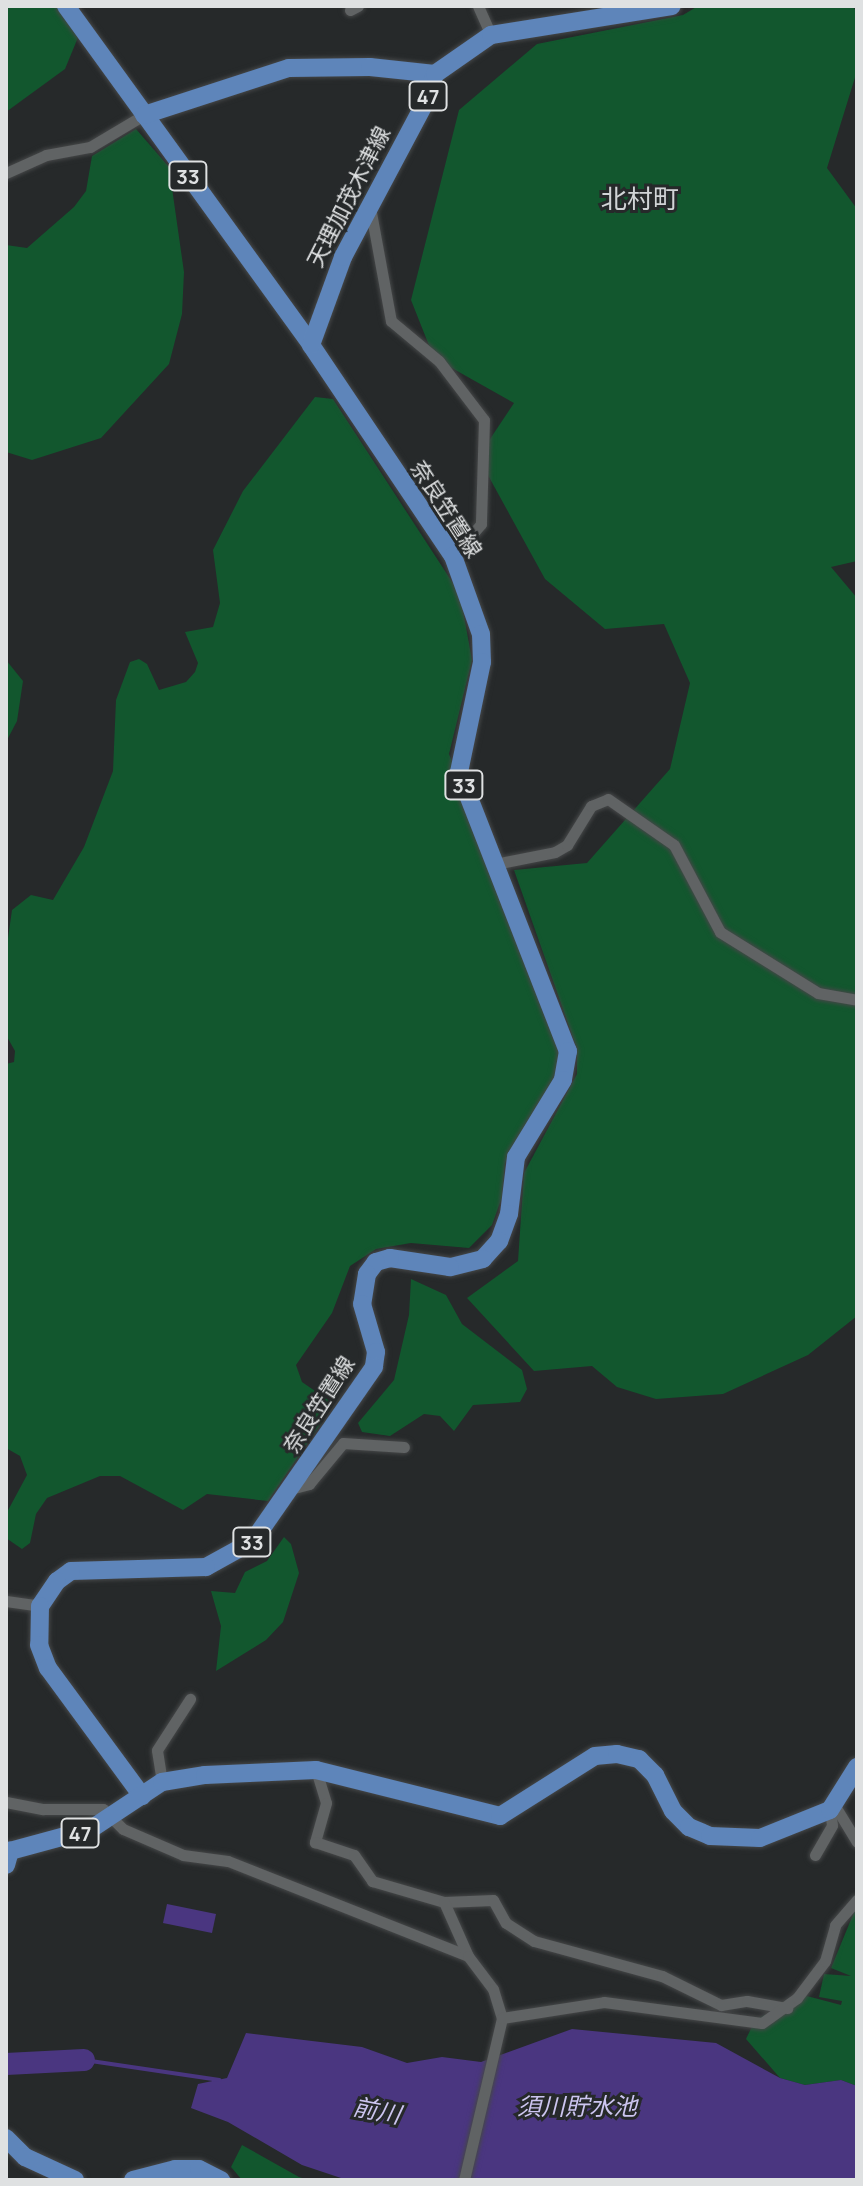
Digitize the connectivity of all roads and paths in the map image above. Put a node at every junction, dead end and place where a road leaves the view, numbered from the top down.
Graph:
1 (66, 6) edge
2 (478, 6) edge
3 (672, 6) edge
4 (491, 35) junction
5 (435, 74) junction
6 (144, 115) junction
7 (6, 173) edge
8 (370, 207) junction
9 (311, 345) junction
10 (453, 556) junction
11 (495, 864) junction
12 (857, 1000) edge
13 (404, 1447) dead end
14 (294, 1488) junction
15 (6, 1601) edge
16 (40, 1606) junction
17 (190, 1699) dead end
18 (857, 1767) edge
19 (316, 1770) junction
20 (162, 1782) junction
21 (142, 1796) junction
22 (6, 1802) edge
23 (833, 1808) junction
24 (113, 1817) junction
25 (857, 1842) edge
26 (815, 1855) dead end
27 (6, 1865) edge
28 (857, 1900) edge
29 (444, 1902) junction
30 (468, 1956) junction
31 (787, 2008) junction
32 (502, 2018) junction
33 (6, 2138) edge
34 (75, 2180) edge
35 (133, 2180) edge
36 (221, 2180) edge
37 (464, 2180) edge

1 - 6 main road, 奈良笠置線 / 33
2 - 4 street
3 - 4 main road, 47
4 - 5 main road, 47
5 - 6 main road, 47
5 - 8 main road, 天理加茂木津線 / 47
6 - 7 street
6 - 9 main road, 奈良笠置線 / 33
8 - 9 main road, 天理加茂木津線 / 47
8 - 10 street
9 - 10 main road, 奈良笠置線 / 33
10 - 11 main road, 奈良笠置線 / 33
11 - 12 street
11 - 14 main road, 奈良笠置線 / 33
13 - 14 street
14 - 16 main road, 奈良笠置線 / 33
15 - 16 street
16 - 21 main road
17 - 20 street
18 - 23 main road
19 - 20 main road
19 - 23 main road
19 - 29 street
20 - 21 main road
21 - 24 main road, 47
22 - 24 street
23 - 25 street
23 - 26 street
24 - 27 main road, 47
24 - 30 street
28 - 31 street
29 - 30 street
29 - 31 street
30 - 32 street
31 - 32 street
32 - 37 street
33 - 34 main road
35 - 36 main road

